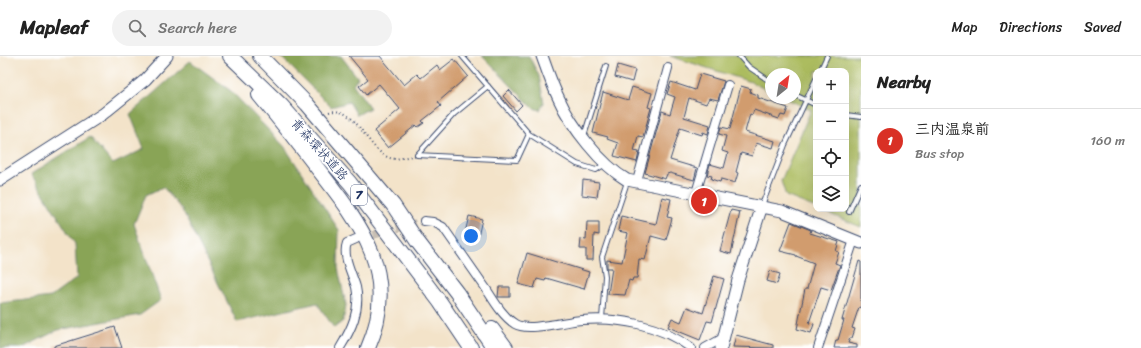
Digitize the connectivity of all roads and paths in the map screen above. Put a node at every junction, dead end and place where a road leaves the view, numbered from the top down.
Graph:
1 (168, 56) edge
2 (229, 56) edge
3 (260, 56) edge
4 (462, 56) edge
5 (542, 56) edge
6 (739, 56) edge
7 (827, 56) edge
8 (606, 66) dead end
9 (668, 68) dead end
10 (821, 68) edge
11 (765, 78) edge
12 (728, 85) dead end
13 (813, 85) edge
14 (488, 86) junction
15 (801, 98) edge
16 (806, 100) junction
17 (814, 104) edge
18 (326, 113) dead end
19 (849, 115) edge
20 (861, 117) edge
21 (529, 134) junction
22 (584, 136) junction
23 (417, 155) junction
24 (606, 164) junction
25 (0, 180) edge
26 (632, 180) junction
27 (861, 185) edge
28 (696, 193) junction
29 (762, 206) junction
30 (849, 212) dead end
31 (424, 221) tunnel mouth
32 (356, 239) tunnel mouth
33 (857, 242) edge
34 (457, 293) junction
35 (602, 319) junction
36 (722, 343) edge
37 (340, 348) edge
38 (368, 348) edge
39 (471, 348) edge
40 (494, 348) edge
41 (506, 348) edge
42 (691, 348) edge
43 (705, 348) edge
44 (818, 348) edge

1 - 25 street
2 - 38 highway
2 - 39 highway, 青森環状道路 / 7
3 - 34 highway, 青森環状道路 / 7
4 - 14 lane
5 - 22 street
6 - 11 lane
7 - 10 lane
8 - 22 lane
9 - 26 street
12 - 28 street
13 - 16 lane
14 - 21 lane
14 - 23 lane
15 - 16 lane
16 - 17 lane
16 - 29 lane
18 - 23 path
19 - 20 lane
21 - 23 lane
21 - 24 lane
22 - 24 street
24 - 26 street
26 - 28 street
26 - 35 lane
27 - 30 lane
28 - 29 street
29 - 33 street
29 - 36 street
31 - 35 street
32 - 37 street
33 - 44 street
34 - 40 highway, 青森環状道路 / 7
34 - 41 highway
35 - 42 street
36 - 43 street

